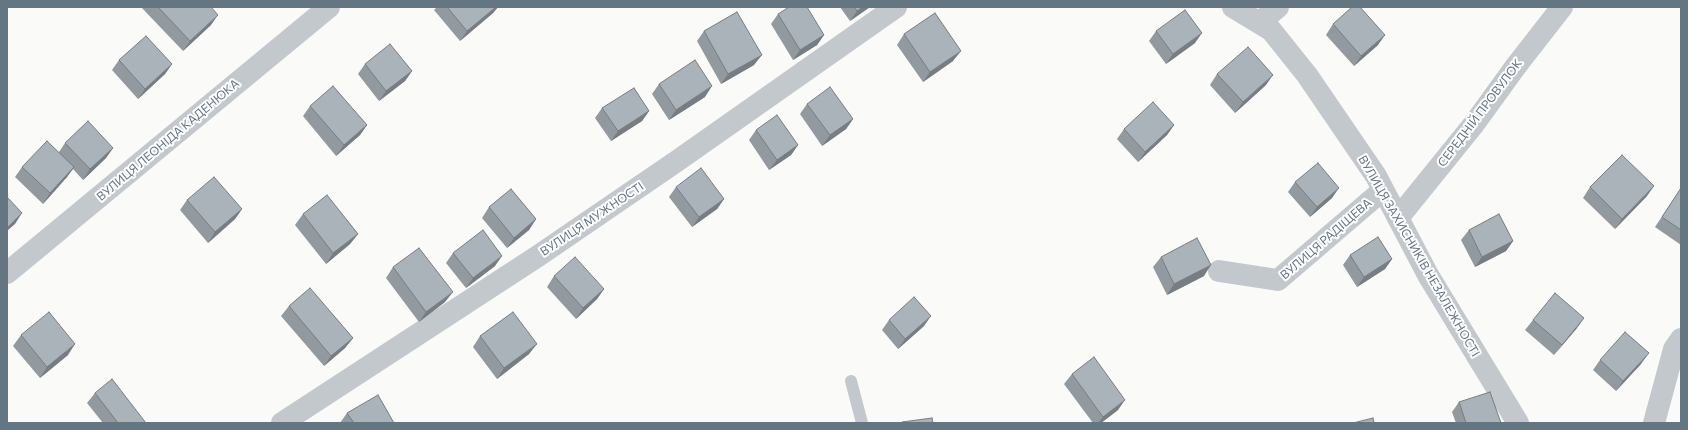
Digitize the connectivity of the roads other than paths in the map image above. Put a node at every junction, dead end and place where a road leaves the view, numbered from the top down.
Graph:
1 (328, 7) edge
2 (896, 7) edge
3 (1233, 7) edge
4 (1278, 7) edge
5 (1562, 7) edge
6 (1259, 23) junction
7 (1383, 190) junction
8 (1398, 218) junction
9 (1219, 271) dead end
10 (7, 273) edge
11 (1681, 339) edge
12 (851, 381) dead end
13 (282, 423) edge
14 (862, 423) edge
15 (1518, 423) edge
16 (1654, 423) edge

1 - 10 street, ВУЛИЦЯ ЛЕОНІДА КАДЕНЮКА
2 - 13 street, ВУЛИЦЯ МУЖНОСТІ
3 - 6 street, ВУЛИЦЯ ЗАХИСНИКІВ НЕЗАЛЕЖНОСТІ
4 - 6 street
5 - 8 street, СЕРЕДНІЙ ПРОВУЛОК
6 - 7 street, ВУЛИЦЯ ЗАХИСНИКІВ НЕЗАЛЕЖНОСТІ
7 - 8 street, ВУЛИЦЯ ЗАХИСНИКІВ НЕЗАЛЕЖНОСТІ
7 - 9 street, ВУЛИЦЯ РАДІЩЕВА
8 - 15 street, ВУЛИЦЯ ЗАХИСНИКІВ НЕЗАЛЕЖНОСТІ
11 - 16 street
12 - 14 lane

